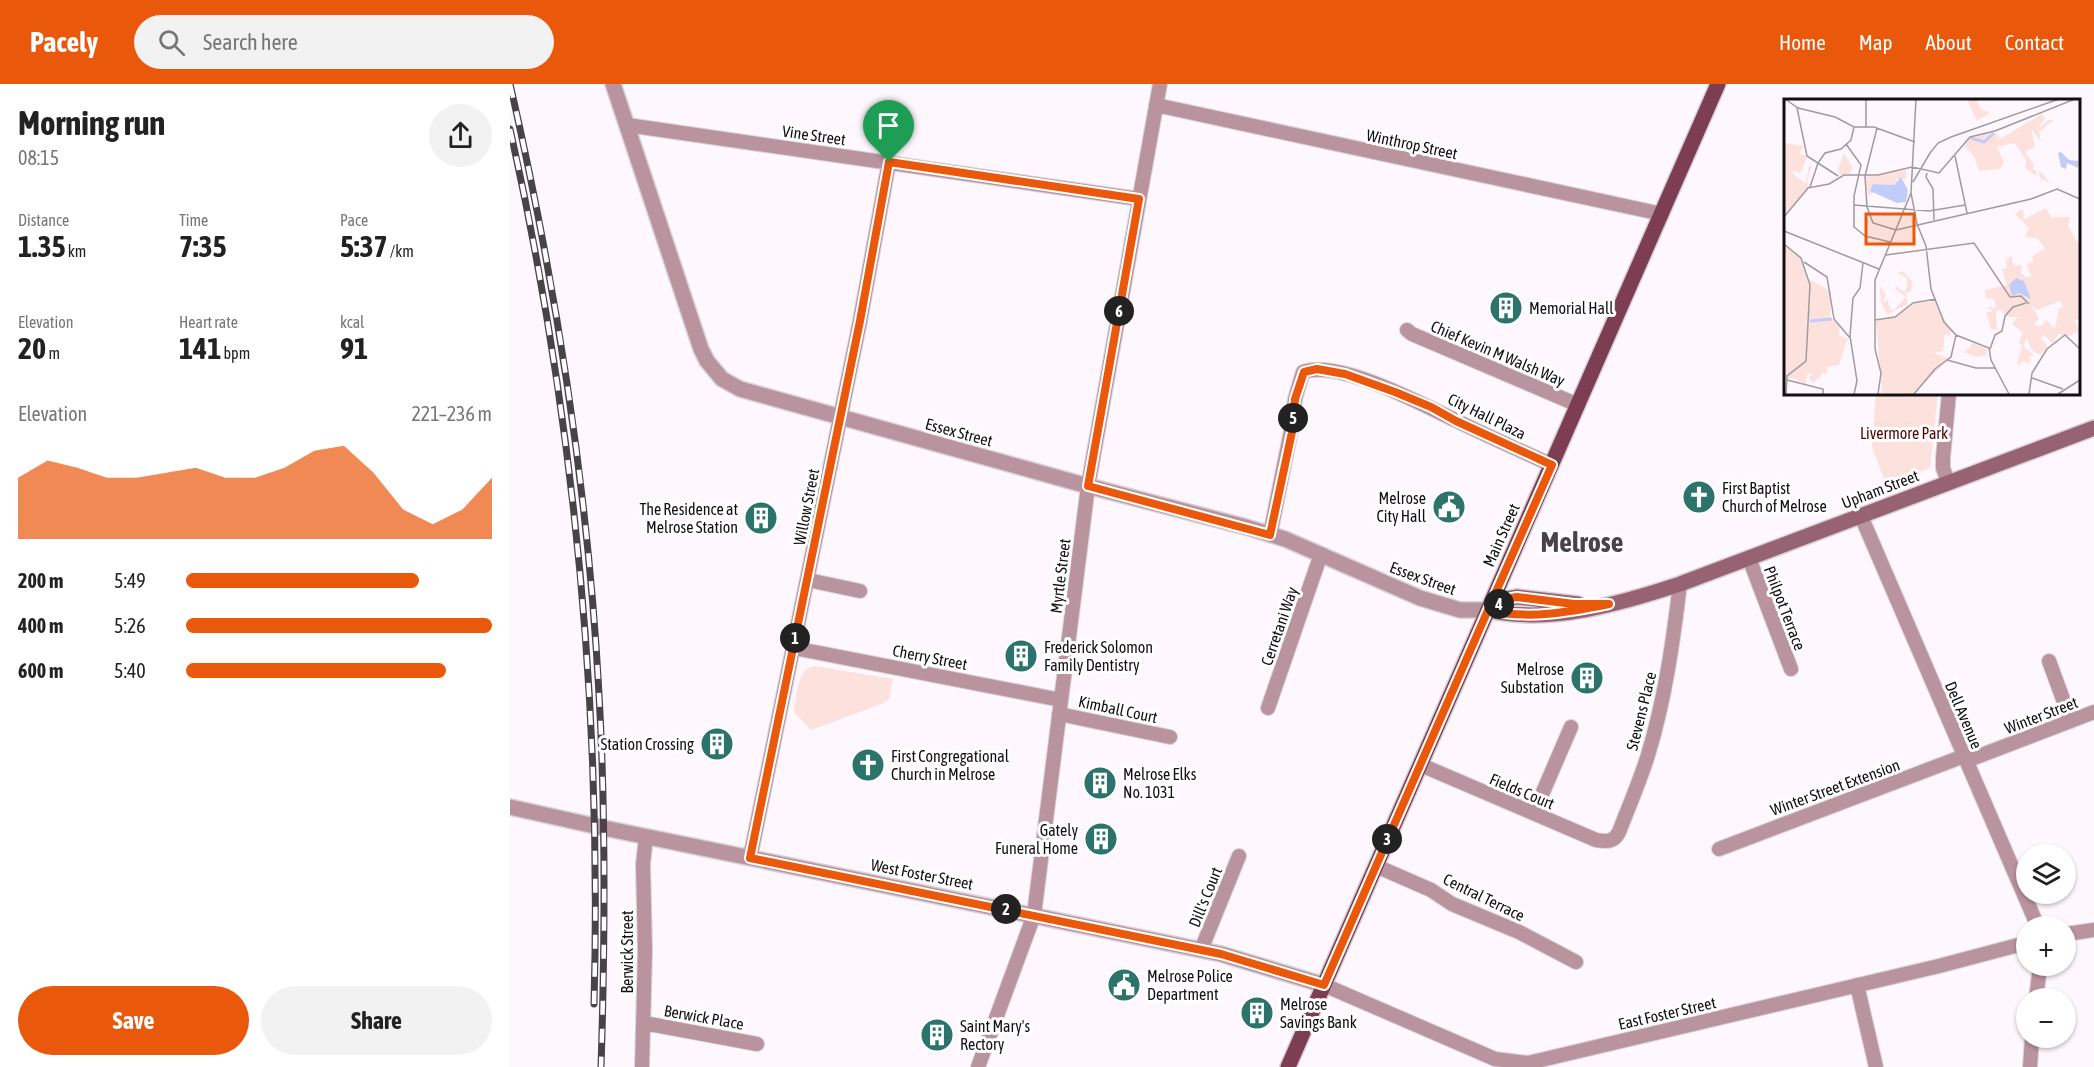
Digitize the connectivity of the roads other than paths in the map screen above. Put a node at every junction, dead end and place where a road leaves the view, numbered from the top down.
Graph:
1 (613, 84) edge
2 (1160, 84) edge
3 (1718, 84) edge
4 (1156, 105) junction
5 (627, 125) junction
6 (889, 162) junction
7 (1139, 199) junction
8 (1662, 214) junction
9 (1407, 330) dead end
10 (1949, 394) edge
11 (1578, 405) junction
12 (840, 418) junction
13 (2094, 428) edge
14 (1552, 465) junction
15 (1948, 482) junction
16 (1088, 486) junction
17 (1860, 516) junction
18 (1270, 535) junction
19 (1321, 555) junction
20 (1749, 558) junction
21 (808, 580) junction
22 (1680, 584) junction
23 (860, 591) dead end
24 (1488, 610) junction
25 (794, 648) junction
26 (2049, 661) dead end
27 (1791, 669) dead end
28 (1060, 707) junction
29 (1268, 708) dead end
30 (2094, 712) edge
31 (2071, 721) junction
32 (1570, 727) dead end
33 (1170, 737) dead end
34 (1965, 759) junction
35 (1420, 765) junction
36 (510, 807) edge
37 (1534, 813) junction
38 (646, 837) junction
39 (1612, 840) joint
40 (1719, 849) dead end
41 (1239, 855) dead end
42 (750, 858) junction
43 (1376, 866) junction
44 (1034, 915) junction
45 (2033, 916) edge
46 (2094, 930) edge
47 (2076, 933) edge
48 (2016, 946) edge
49 (1201, 950) junction
50 (1576, 962) dead end
51 (1324, 985) junction
52 (1857, 985) junction
53 (644, 1023) junction
54 (757, 1044) dead end
55 (2031, 1048) edge
56 (1529, 1065) edge
57 (642, 1067) edge
58 (978, 1067) edge
59 (1288, 1067) edge
60 (1876, 1067) edge
61 (2030, 1067) edge

1 - 5 street, Essex Street
2 - 4 street, Myrtle Street
3 - 8 main road, Main Street
4 - 7 street, Myrtle Street
4 - 8 street, Winthrop Street
5 - 6 street, Vine Street
5 - 12 street, Essex Street
6 - 7 street, Vine Street
6 - 12 street, Willow Street
7 - 16 street, Myrtle Street
8 - 11 main road, Main Street
9 - 11 street, Chief Kevin M Walsh Way
10 - 15 street
11 - 14 main road, Main Street
12 - 16 street, Essex Street
12 - 21 street, Willow Street
13 - 15 main road, Upham Street
14 - 18 street, City Hall Plaza
14 - 24 main road, Main Street
15 - 17 main road, Upham Street
16 - 18 street, Essex Street
16 - 28 street, Myrtle Street
17 - 20 main road, Upham Street
17 - 34 street, Dell Avenue
18 - 19 street, Essex Street
19 - 24 street, Essex Street
19 - 29 street, Cerretani Way
20 - 22 main road, Upham Street
20 - 27 street, Philpot Terrace
21 - 23 street
21 - 25 street, Willow Street
22 - 24 main road, Upham Street
22 - 39 street, Stevens Place
24 - 35 main road, Main Street
25 - 28 street, Cherry Street
25 - 42 street, Willow Street
26 - 31 street
28 - 33 street, Kimball Court
28 - 44 street, Myrtle Street
30 - 31 street, Winter Street
31 - 34 street, Winter Street
32 - 37 street
34 - 40 street, Winter Street Extension
34 - 45 street, Dell Avenue
35 - 37 street, Fields Court
35 - 43 main road, Main Street
36 - 38 street, West Foster Street
37 - 39 street, Fields Court
38 - 42 street, West Foster Street
38 - 53 street, Berwick Street
41 - 49 street, Dill's Court
42 - 44 street, West Foster Street
43 - 50 street, Central Terrace
43 - 51 main road, Main Street
44 - 49 street, West Foster Street
44 - 58 street, Myrtle Street
46 - 47 street
48 - 52 street, East Foster Street
49 - 51 street, West Foster Street
51 - 56 street, East Foster Street
51 - 59 main road, Main Street
52 - 56 street, East Foster Street
52 - 60 street
53 - 54 street, Berwick Place
53 - 57 street, Berwick Street
55 - 61 street

